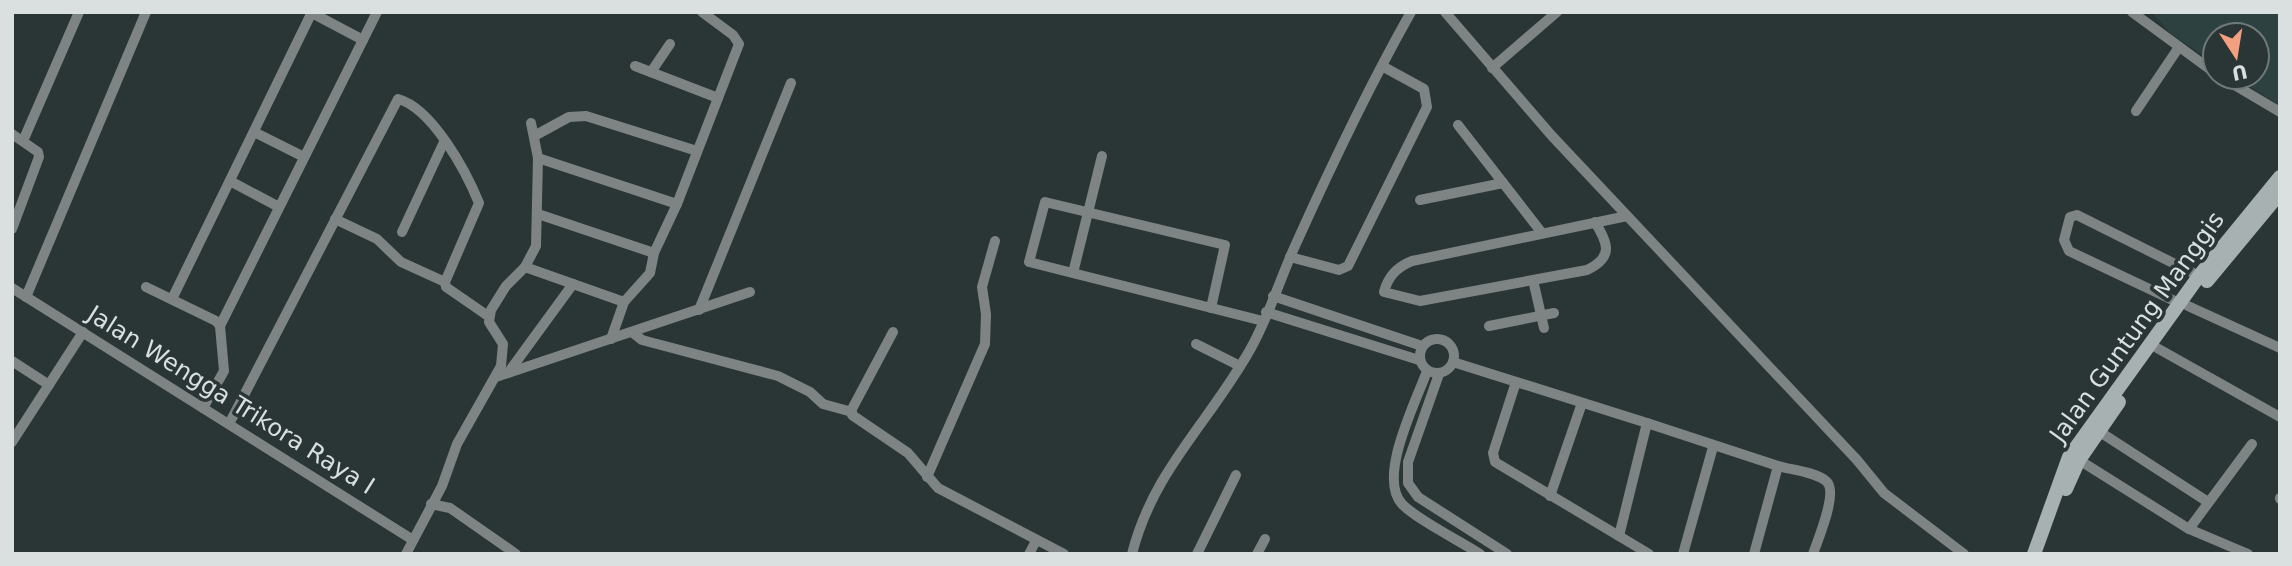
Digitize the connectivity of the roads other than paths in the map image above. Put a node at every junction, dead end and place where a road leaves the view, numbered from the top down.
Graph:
1 (79, 12) edge
2 (146, 12) edge
3 (377, 12) edge
4 (702, 12) edge
5 (1411, 12) edge
6 (1444, 12) edge
7 (1556, 12) edge
8 (2132, 12) edge
9 (312, 13) edge
10 (363, 40) junction
11 (670, 44) dead end
12 (2179, 47) junction
13 (2201, 63) edge
14 (635, 66) dead end
15 (1382, 66) junction
16 (1492, 68) junction
17 (651, 72) junction
18 (791, 83) dead end
19 (2245, 91) edge
20 (718, 98) junction
21 (2136, 111) dead end
22 (2280, 111) edge
23 (531, 123) dead end
24 (1458, 125) dead end
25 (254, 132) junction
26 (12, 134) edge
27 (536, 135) junction
28 (23, 141) junction
29 (444, 142) junction
30 (697, 151) junction
31 (1102, 156) dead end
32 (304, 158) junction
33 (538, 158) junction
34 (2280, 177) edge
35 (230, 181) junction
36 (1503, 183) junction
37 (2280, 193) edge
38 (1420, 200) dead end
39 (677, 204) junction
40 (279, 207) junction
41 (1088, 212) junction
42 (538, 214) junction
43 (1627, 216) junction
44 (335, 219) junction
45 (1595, 222) junction
46 (13, 225) edge
47 (402, 232) dead end
48 (1542, 233) junction
49 (995, 240) dead end
50 (654, 253) junction
51 (1290, 257) junction
52 (525, 267) junction
53 (1073, 274) junction
54 (2199, 276) junction
55 (1533, 280) junction
56 (445, 282) junction
57 (573, 284) junction
58 (146, 287) dead end
59 (12, 288) edge
60 (750, 292) dead end
61 (1273, 296) junction
62 (26, 297) junction
63 (172, 299) junction
64 (624, 302) junction
65 (2183, 304) junction
66 (1211, 308) junction
67 (699, 310) junction
68 (1554, 313) dead end
69 (488, 316) junction
70 (1264, 316) junction
71 (1543, 322) junction
72 (1359, 325) junction
73 (220, 326) junction
74 (1489, 326) dead end
75 (83, 332) junction
76 (632, 332) junction
77 (893, 332) dead end
78 (611, 338) junction
79 (1355, 340) junction
80 (1196, 344) dead end
81 (1422, 346) junction
82 (2157, 348) junction
83 (2280, 348) edge
84 (1419, 360) junction
85 (12, 361) edge
86 (1453, 362) junction
87 (1240, 366) junction
88 (1427, 371) junction
89 (508, 373) junction
90 (1439, 374) junction
91 (496, 377) junction
92 (1516, 382) junction
93 (49, 385) junction
94 (1582, 403) junction
95 (203, 408) junction
96 (852, 412) junction
97 (2280, 417) edge
98 (1647, 423) junction
99 (229, 424) junction
100 (1406, 429) junction
101 (2100, 432) junction
102 (1418, 434) junction
103 (12, 442) edge
104 (2252, 444) dead end
105 (1713, 447) junction
106 (2079, 460) junction
107 (1779, 467) junction
108 (1236, 475) dead end
109 (927, 477) junction
110 (1550, 496) junction
111 (2208, 502) junction
112 (431, 503) junction
113 (2189, 528) junction
114 (1619, 536) junction
115 (1265, 539) dead end
116 (413, 540) junction
117 (1036, 541) junction
118 (406, 554) edge
119 (516, 554) edge
120 (1028, 554) edge
121 (1064, 554) edge
122 (1132, 554) edge
123 (1197, 554) edge
124 (1257, 554) edge
125 (1480, 554) edge
126 (1507, 554) edge
127 (1649, 554) edge
128 (1683, 554) edge
129 (1754, 554) edge
130 (1813, 554) edge
131 (1964, 554) edge
132 (2034, 554) edge
133 (2042, 554) edge
134 (2248, 554) edge

1 - 28 street
2 - 62 street
3 - 10 street
4 - 20 street
5 - 15 street
6 - 16 street
7 - 16 street
8 - 12 street
9 - 10 street
9 - 25 street
10 - 32 street
11 - 17 street
12 - 13 street
12 - 21 street
14 - 17 street
15 - 51 street
15 - 51 street
16 - 43 street
17 - 20 street
18 - 67 street
19 - 22 street
20 - 30 street
23 - 27 street
24 - 36 street
25 - 32 street
25 - 35 street
26 - 28 street
27 - 30 street
27 - 33 street
28 - 46 street
29 - 44 street
29 - 47 street
29 - 56 street
30 - 39 street
31 - 41 street
32 - 40 street
33 - 39 street
33 - 42 street
34 - 54 street, Jalan Guntung Manggis
35 - 40 street
35 - 63 street
36 - 38 street
36 - 48 street
37 - 65 street, Jalan Guntung Manggis
39 - 50 street
40 - 73 street
41 - 53 street
41 - 53 street
41 - 66 street
42 - 50 street
42 - 52 street
43 - 45 street
43 - 131 street
44 - 56 street
44 - 99 street
45 - 48 street
45 - 55 street
48 - 55 street
49 - 109 street
50 - 64 street
51 - 61 street
52 - 57 street
52 - 69 street
53 - 66 street
54 - 65 street, Jalan Guntung Manggis
54 - 65 street
55 - 71 street
56 - 69 street
57 - 64 street
57 - 89 street
58 - 63 street
59 - 62 street, Jalan Wengga Trikora Raya I
60 - 67 street
61 - 70 street
61 - 72 street
62 - 75 street, Jalan Wengga Trikora Raya I
63 - 73 street
64 - 78 street
65 - 82 street, Jalan Guntung Manggis
65 - 83 street
65 - 132 street, Jalan Guntung Manggis
66 - 70 street
67 - 76 street
68 - 71 street
69 - 91 street
70 - 79 street
70 - 87 street
71 - 74 street
72 - 79 street
72 - 81 street
73 - 95 street
75 - 93 street
75 - 95 street, Jalan Wengga Trikora Raya I
76 - 78 street
76 - 96 street
77 - 96 street
78 - 89 street
79 - 84 street
80 - 87 street
81 - 84 street
81 - 86 street
82 - 97 street
82 - 101 street, Jalan Guntung Manggis
84 - 88 street
85 - 93 street
86 - 90 street
86 - 92 street
87 - 122 street
88 - 90 street
88 - 100 street
89 - 91 street
90 - 102 street
91 - 112 street
92 - 94 street
92 - 110 street
93 - 103 street
94 - 98 street
94 - 110 street
95 - 99 street, Jalan Wengga Trikora Raya I
96 - 109 street
98 - 105 street
98 - 114 street
99 - 116 street, Jalan Wengga Trikora Raya I
100 - 102 street
100 - 125 street
101 - 106 street, Jalan Guntung Manggis
101 - 111 street
102 - 126 street
104 - 111 street
105 - 107 street
105 - 128 street
106 - 113 street
106 - 133 street, Jalan Guntung Manggis
107 - 129 street
107 - 130 street
108 - 123 street
109 - 117 street
110 - 114 street
111 - 113 street
112 - 116 street
112 - 119 street
113 - 134 street
114 - 127 street
115 - 124 street
116 - 118 street
117 - 120 street
117 - 121 street

